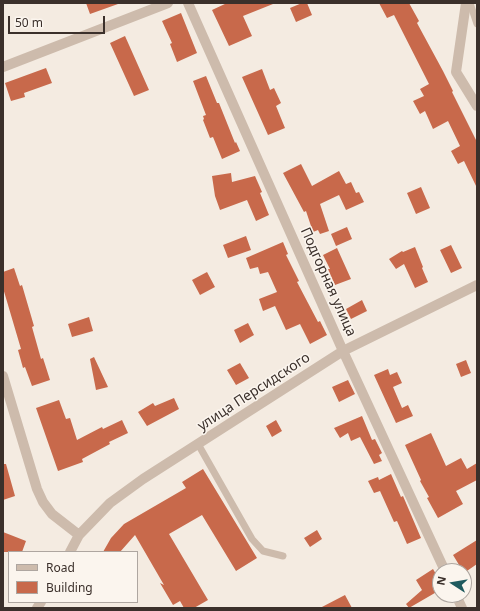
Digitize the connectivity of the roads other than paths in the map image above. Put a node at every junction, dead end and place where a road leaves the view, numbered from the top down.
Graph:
1 (168, 3) edge
2 (188, 3) edge
3 (466, 3) edge
4 (470, 3) edge
5 (477, 24) edge
6 (3, 67) edge
7 (477, 106) edge
8 (477, 285) edge
9 (343, 351) junction
10 (3, 376) edge
11 (198, 444) junction
12 (79, 536) junction
13 (71, 551) edge
14 (283, 556) dead end
15 (441, 563) edge

1 - 6 street
2 - 9 street, Подгорная улица
3 - 7 street
4 - 5 lane
8 - 9 street, улица Персидского
9 - 11 street, улица Персидского
9 - 15 street, Подгорная улица
10 - 12 street
11 - 12 street, улица Персидского
11 - 14 lane
12 - 13 street, улица Персидского

